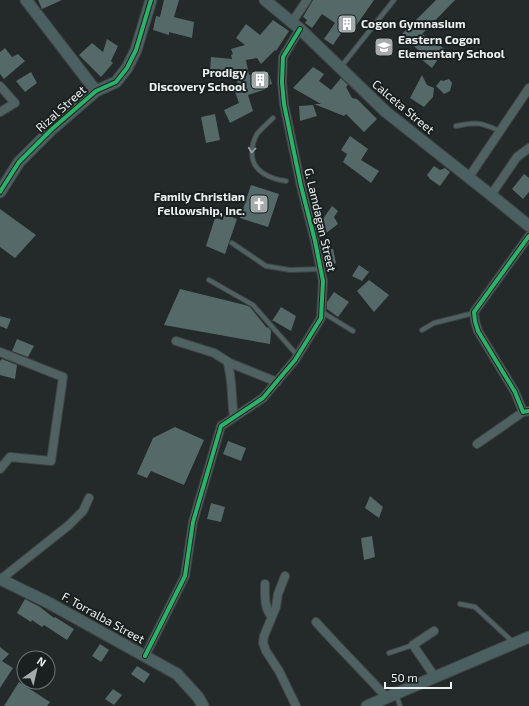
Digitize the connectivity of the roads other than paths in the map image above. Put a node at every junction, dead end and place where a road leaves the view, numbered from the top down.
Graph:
1 (26, 0) edge
2 (150, 0) edge
3 (266, 0) edge
4 (307, 0) edge
5 (394, 0) edge
6 (296, 25) junction
7 (340, 68) junction
8 (0, 86) edge
9 (529, 88) edge
10 (96, 91) junction
11 (0, 112) edge
12 (273, 118) dead end
13 (456, 126) dead end
14 (499, 131) junction
15 (529, 148) edge
16 (469, 177) junction
17 (286, 181) dead end
18 (0, 192) edge
19 (491, 194) junction
20 (528, 227) edge
21 (232, 243) dead end
22 (321, 269) junction
23 (209, 280) dead end
24 (321, 312) junction
25 (474, 312) junction
26 (422, 330) dead end
27 (353, 331) dead end
28 (176, 341) dead end
29 (0, 352) edge
30 (298, 356) junction
31 (227, 361) junction
32 (277, 382) junction
33 (526, 411) edge
34 (234, 417) junction
35 (478, 444) dead end
36 (0, 469) edge
37 (89, 498) dead end
38 (285, 576) dead end
39 (0, 579) edge
40 (278, 594) junction
41 (460, 604) dead end
42 (271, 616) junction
43 (316, 622) dead end
44 (434, 631) dead end
45 (529, 637) edge
46 (514, 643) junction
47 (413, 645) junction
48 (389, 653) dead end
49 (145, 656) junction
50 (435, 677) junction
51 (391, 696) junction
52 (203, 706) edge
53 (296, 706) edge
54 (367, 706) edge
55 (400, 706) edge

1 - 10 street
2 - 10 street, Rizal Street
3 - 6 street, Calceta Street
4 - 6 street, G. Lamdagan Street
5 - 7 lane
6 - 7 street, Calceta Street
6 - 22 street, G. Lamdagan Street
7 - 16 street, Calceta Street
8 - 11 street
9 - 14 street
10 - 18 street, Rizal Street
12 -> 17 lane
13 - 14 lane
14 - 16 street
15 - 19 street
16 - 19 street, Calceta Street
19 - 20 street, Calceta Street
20 - 25 street
21 - 22 lane
22 - 24 street, G. Lamdagan Street
23 - 30 lane
24 - 27 lane
24 - 30 street, G. Lamdagan Street
25 - 26 lane
25 - 33 street
28 - 31 street
29 - 36 street
30 - 32 street, G. Lamdagan Street
31 - 32 street
31 - 34 street
32 - 34 street, G. Lamdagan Street
33 - 35 street
34 - 49 street, G. Lamdagan Street
37 - 39 street
38 - 40 street
39 - 49 street, F. Torralba Street
40 - 42 street
40 - 42 street
41 - 46 lane
42 - 53 street
43 - 51 street
44 - 47 street
45 - 46 street
46 - 50 street
47 - 48 lane
47 - 50 street
49 - 52 street, F. Torralba Street
50 - 51 street
51 - 54 street
51 - 55 lane

